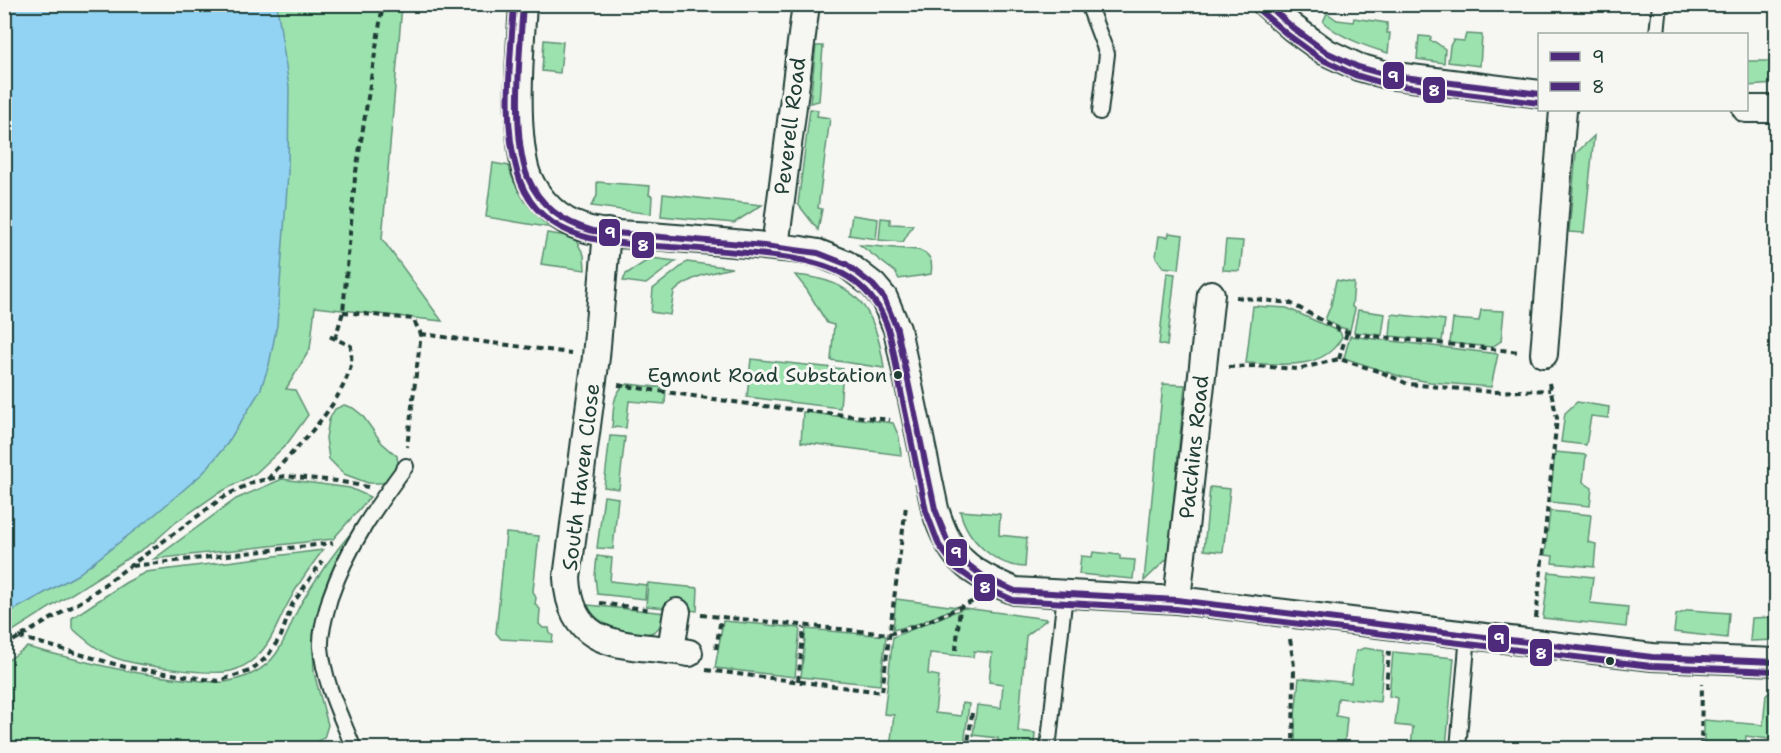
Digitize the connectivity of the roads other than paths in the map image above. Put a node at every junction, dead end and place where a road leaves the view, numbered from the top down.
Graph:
1 (523, 4) edge
2 (806, 4) edge
3 (1088, 4) edge
4 (1266, 4) edge
5 (1660, 4) edge
6 (1657, 33) edge
7 (1538, 94) edge
8 (1748, 109) edge
9 (1776, 109) edge
10 (1563, 111) edge
11 (1100, 112) dead end
12 (607, 232) junction
13 (775, 247) junction
14 (1211, 294) road end
15 (1544, 354) road end
16 (406, 466) road end
17 (1065, 594) junction
18 (1177, 600) junction
19 (677, 612) road end
20 (1467, 636) junction
21 (1776, 662) edge
22 (1049, 740) dead end
23 (352, 744) dead end
24 (1458, 748) edge

1 - 12 street
2 - 13 street, Peverell Road
3 - 11 lane
4 - 7 street
5 - 6 lane
8 - 9 street
10 - 15 street
12 - 13 street
12 - 19 street, South Haven Close
13 - 17 street
14 - 18 street, Patchins Road
16 - 23 lane
17 - 18 street
17 - 22 lane
18 - 20 street
20 - 21 street
20 - 24 lane

